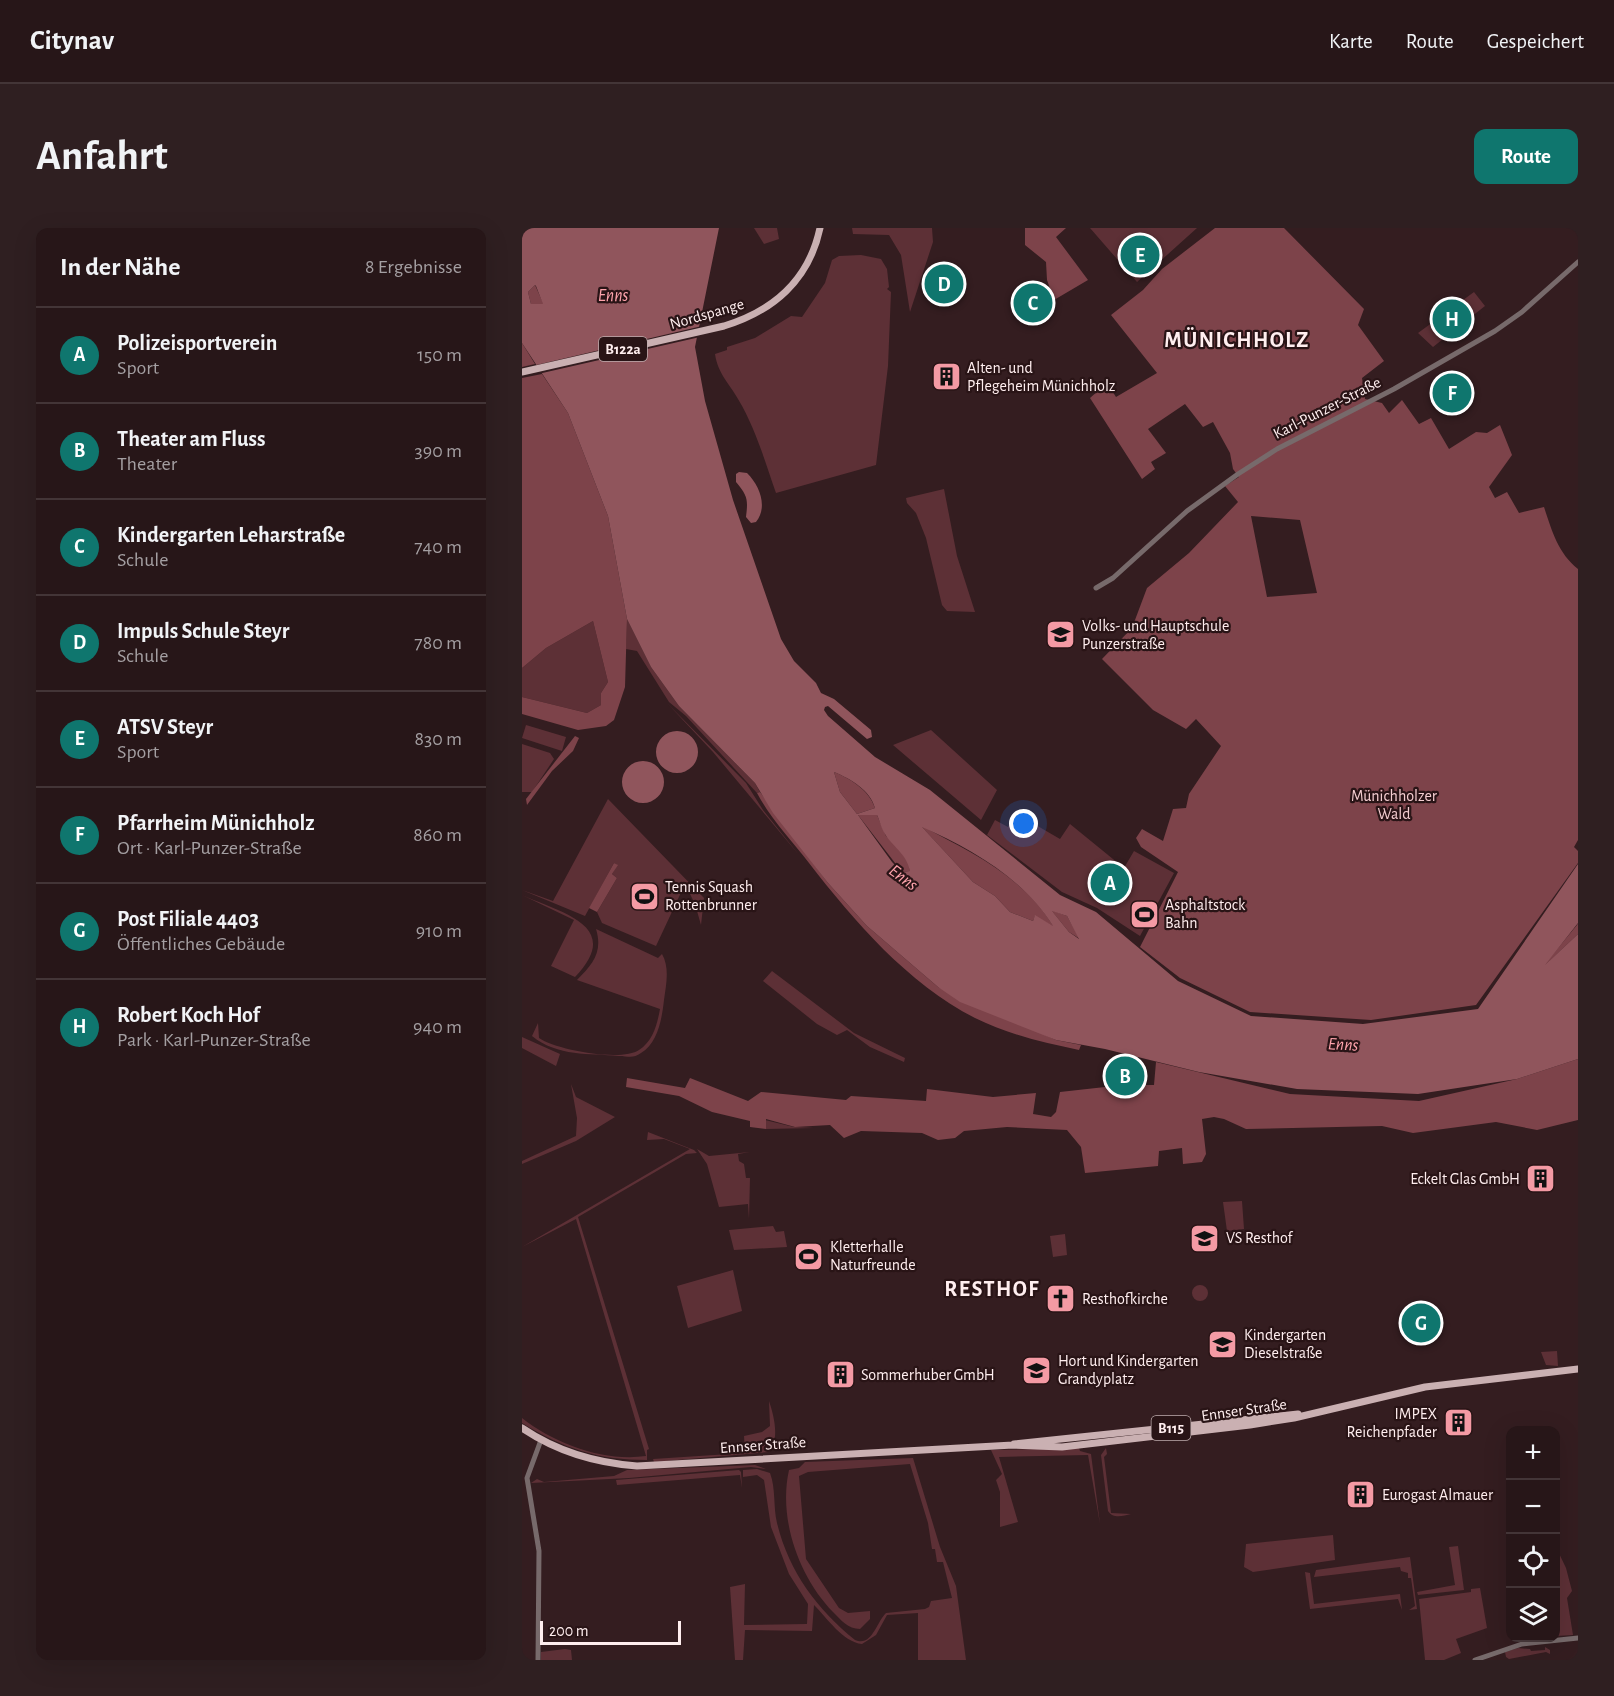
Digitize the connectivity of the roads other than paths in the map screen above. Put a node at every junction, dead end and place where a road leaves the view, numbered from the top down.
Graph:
1 (820, 228) edge
2 (1578, 262) edge
3 (522, 372) edge
4 (1096, 588) dead end
5 (1578, 1369) edge
6 (522, 1428) edge
7 (542, 1440) junction
8 (525, 1477) edge
9 (1578, 1638) edge
10 (538, 1660) edge
11 (1475, 1660) edge

1 - 3 main road, Nordspange / B122a
2 - 4 street, Karl-Punzer-Straße
5 - 7 main road, Ennser Straße / B115
6 - 7 main road, Ennser Straße / B115
7 - 8 street
8 - 10 street
9 - 11 street

